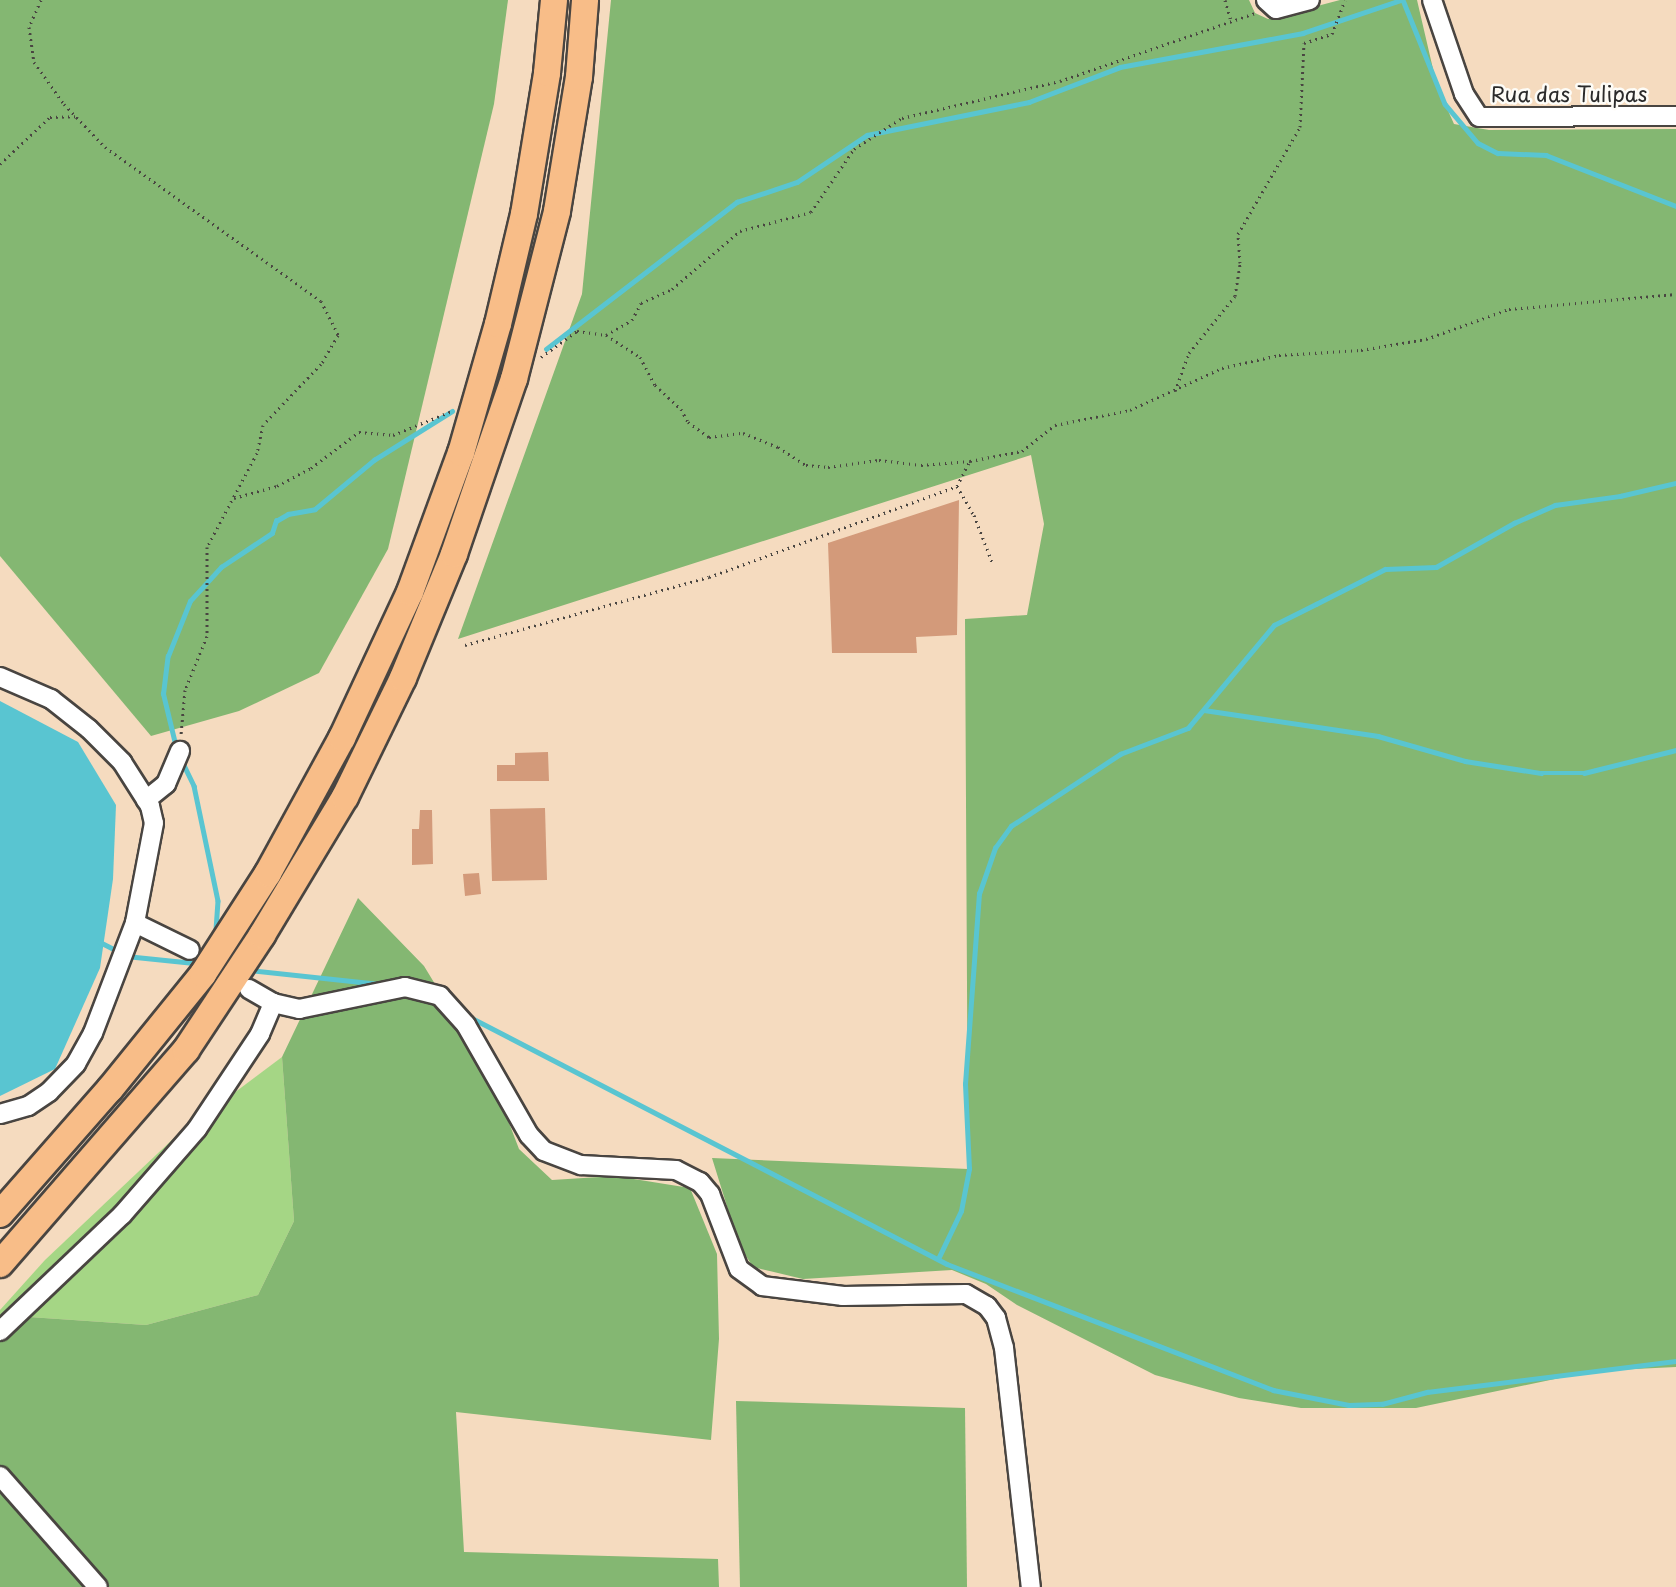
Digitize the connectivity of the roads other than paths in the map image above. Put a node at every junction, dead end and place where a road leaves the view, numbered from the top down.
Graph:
1 (554, 0) edge
2 (585, 0) edge
3 (1310, 0) edge
4 (1432, 0) edge
5 (1266, 7) edge
6 (1676, 116) edge
7 (0, 677) edge
8 (180, 752) road end
9 (146, 800) junction
10 (135, 922) junction
11 (190, 950) dead end
12 (249, 989) dead end
13 (273, 1003) junction
14 (0, 1114) edge
15 (0, 1214) edge
16 (0, 1264) edge
17 (0, 1331) edge
18 (0, 1476) edge
19 (99, 1587) edge
20 (1030, 1587) edge

1 - 15 highway
2 - 16 highway
3 - 5 street
4 - 6 street, Rua das Tulipas
7 - 9 street
8 - 9 street
9 - 10 street
10 - 11 street
10 - 14 street
12 - 13 street
13 - 17 street
13 - 20 street
18 - 19 street

